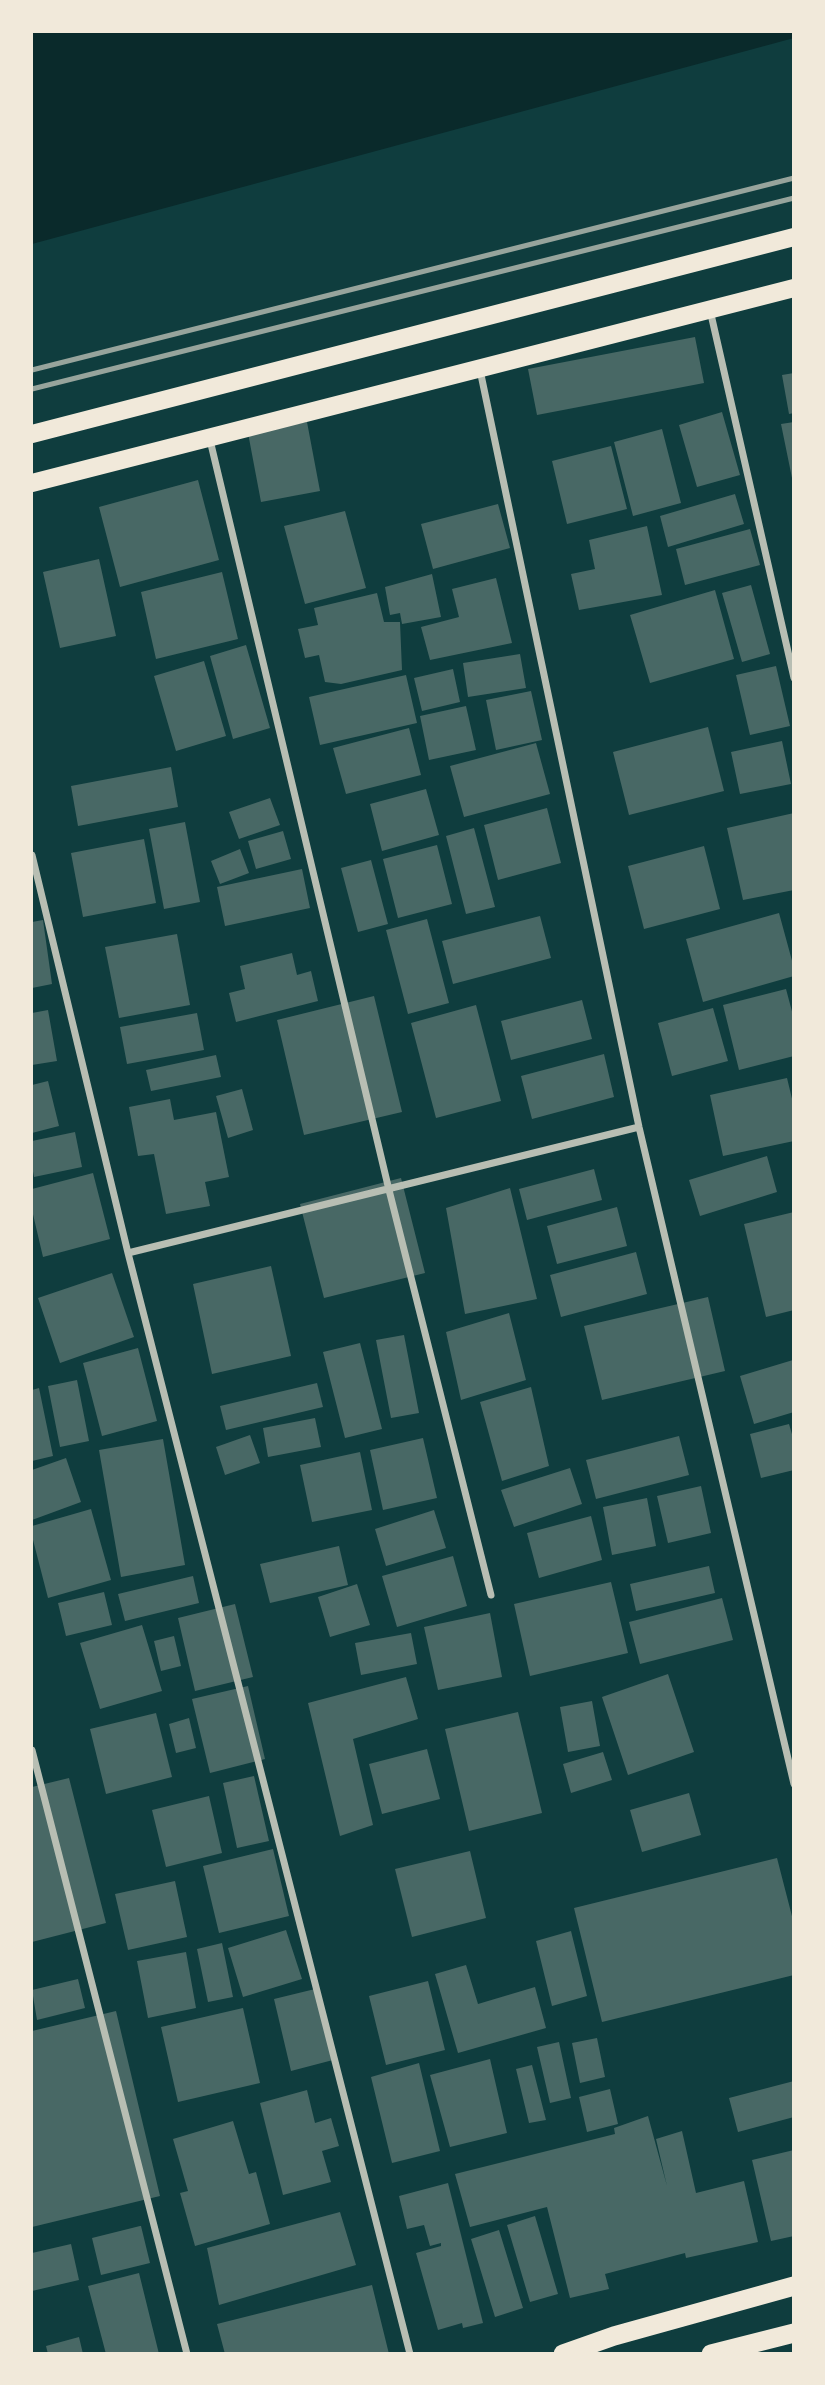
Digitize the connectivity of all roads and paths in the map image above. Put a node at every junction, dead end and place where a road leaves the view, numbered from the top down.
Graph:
1 (793, 237) edge
2 (793, 288) edge
3 (710, 310) junction
4 (480, 368) junction
5 (32, 434) edge
6 (209, 438) junction
7 (32, 483) edge
8 (793, 678) edge
9 (32, 855) edge
10 (639, 1127) junction
11 (389, 1190) junction
12 (128, 1253) junction
13 (491, 1595) dead end
14 (32, 1750) edge
15 (793, 1784) edge
16 (793, 2286) edge
17 (793, 2333) edge
18 (718, 2352) edge
19 (187, 2354) edge
20 (410, 2354) edge
21 (563, 2354) edge

1 - 5 main road
2 - 3 main road
3 - 4 main road
3 - 8 street
4 - 6 main road
4 - 10 street
6 - 7 main road
6 - 11 street
9 - 12 street
10 - 11 street
10 - 15 street
11 - 12 street
11 - 13 street
12 - 20 street
14 - 19 street
16 - 21 highway
17 - 18 highway

